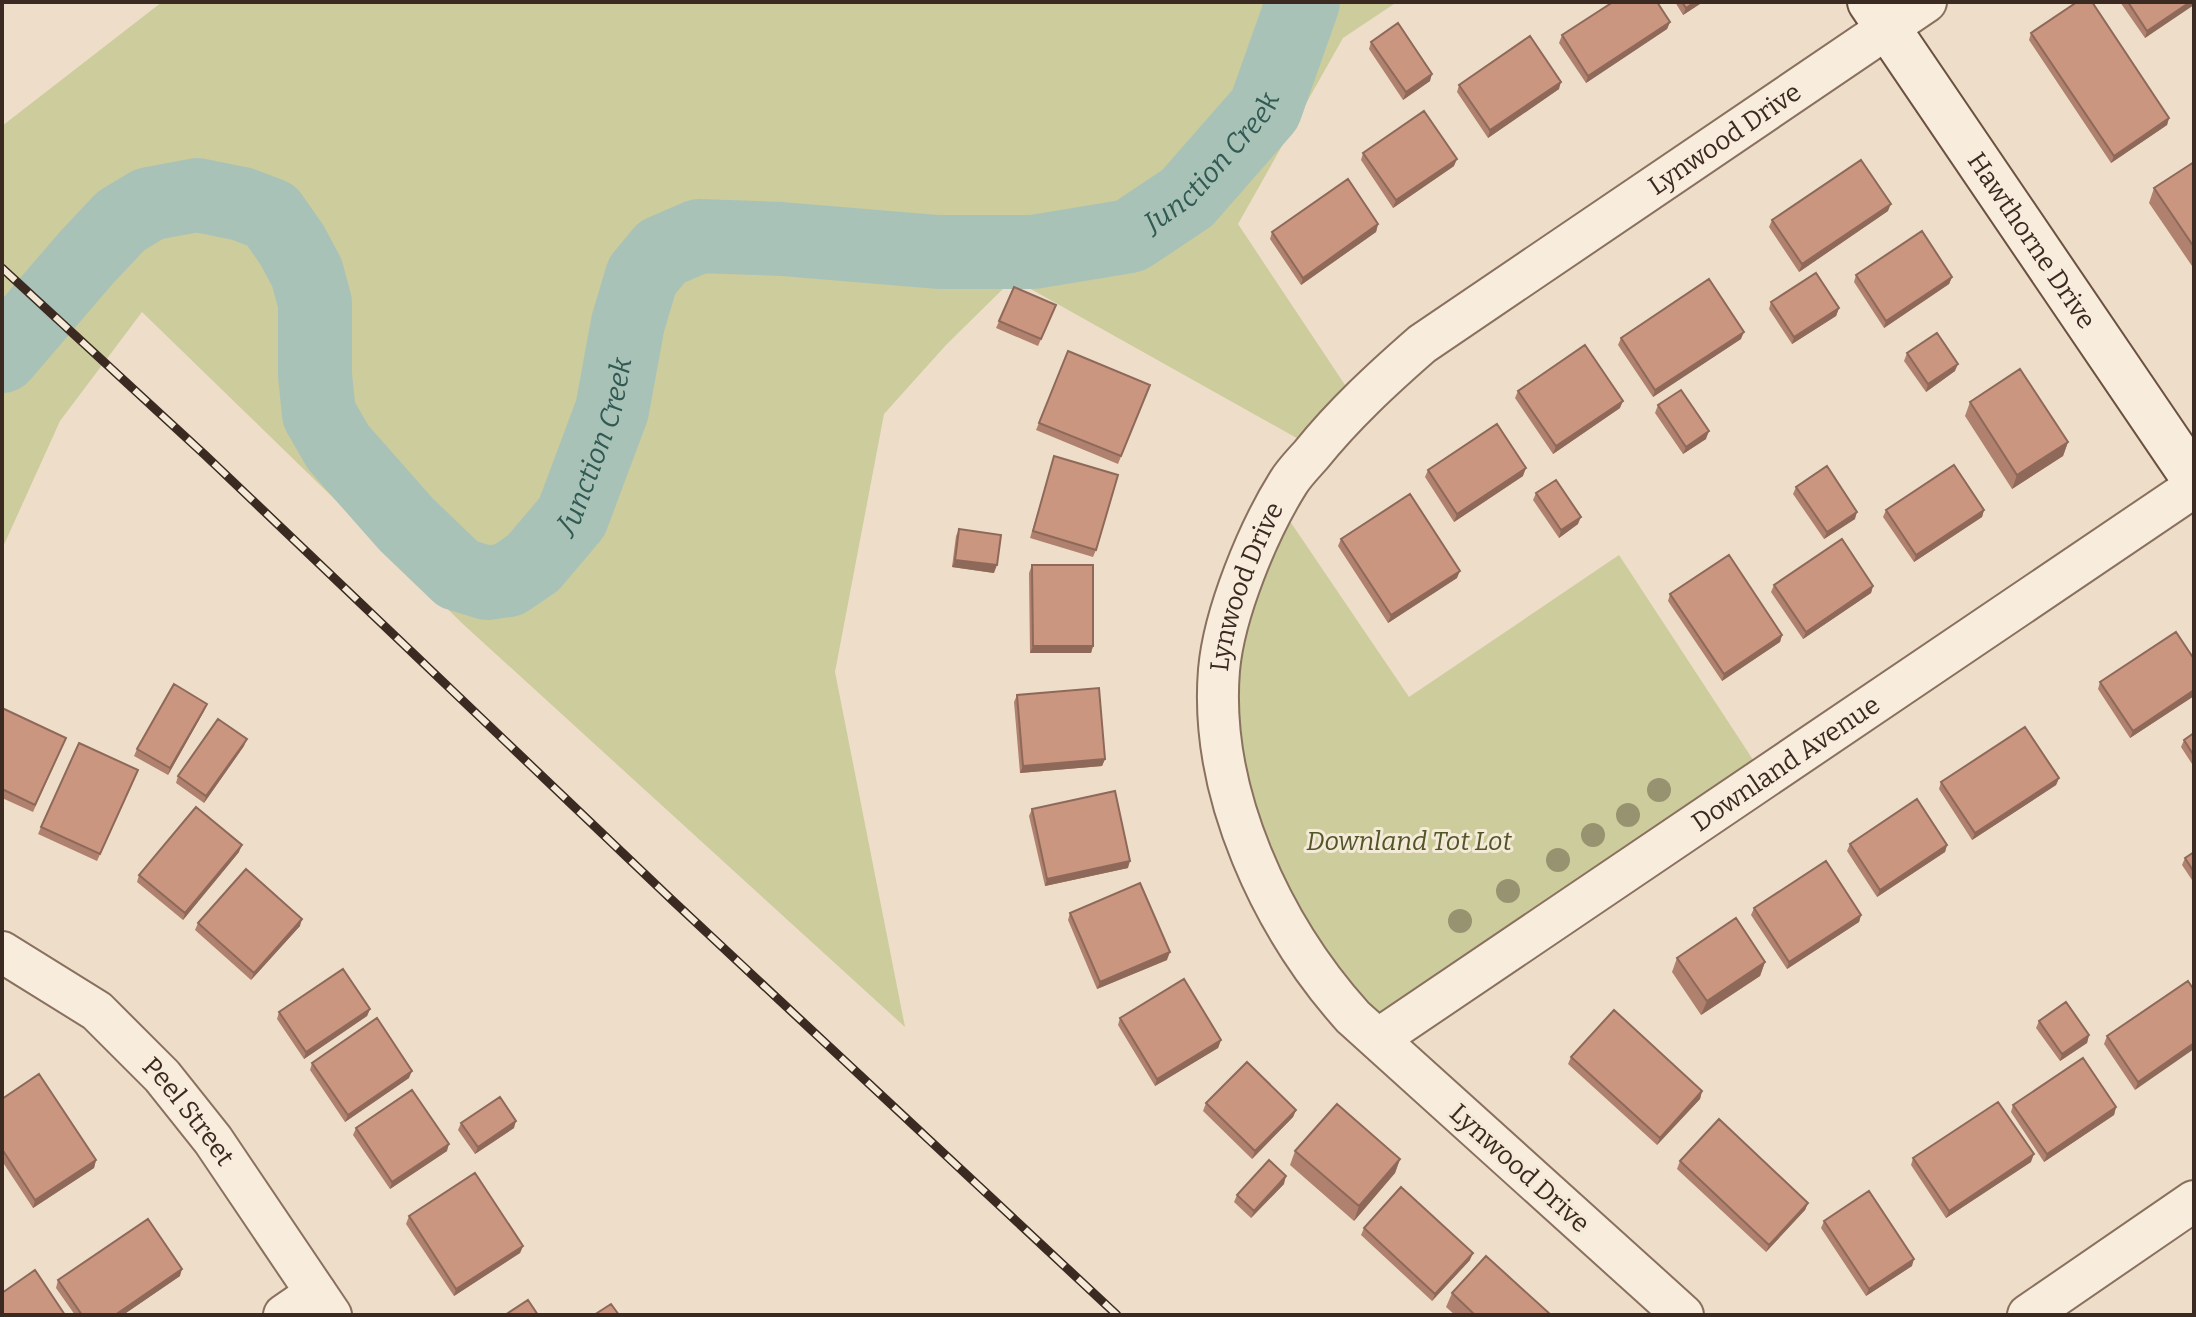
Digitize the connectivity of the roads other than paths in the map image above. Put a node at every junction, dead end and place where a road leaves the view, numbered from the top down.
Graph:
1 (1926, 2) edge
2 (1879, 15) edge
3 (2194, 479) edge
4 (2194, 487) edge
5 (2, 952) edge
6 (1378, 1039) junction
7 (2194, 1201) edge
8 (324, 1304) edge
9 (284, 1315) edge
10 (1683, 1315) edge
11 (2028, 1315) edge

1 - 2 street, Lynwood Drive
2 - 3 street, Hawthorne Drive
2 - 6 street, Lynwood Drive
4 - 6 street, Downland Avenue
5 - 8 street, Peel Street
6 - 10 street, Lynwood Drive
7 - 11 street
8 - 9 street

